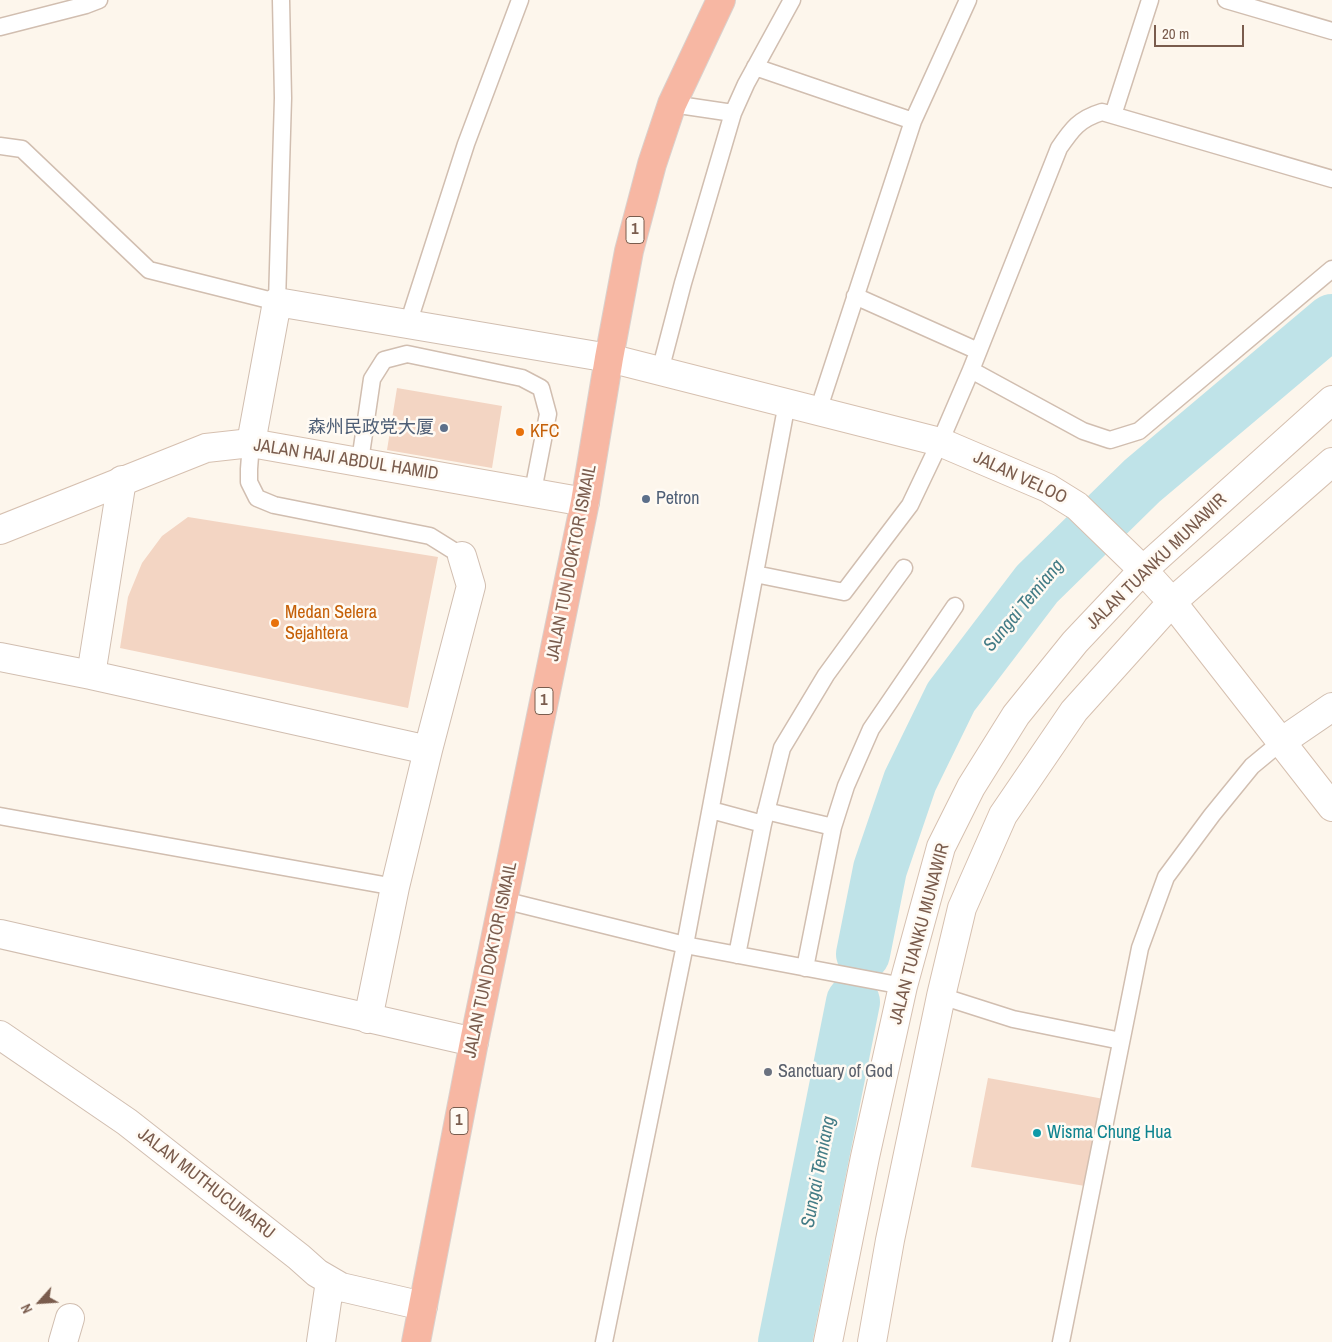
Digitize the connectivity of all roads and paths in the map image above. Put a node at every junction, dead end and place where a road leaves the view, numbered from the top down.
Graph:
1 (99, 0) edge
2 (281, 0) edge
3 (520, 0) edge
4 (721, 0) edge
5 (792, 0) edge
6 (968, 0) edge
7 (1150, 0) edge
8 (1226, 0) edge
9 (0, 28) edge
10 (1332, 31) edge
11 (756, 66) junction
12 (672, 104) junction
13 (733, 112) junction
14 (1113, 115) junction
15 (913, 121) junction
16 (0, 146) edge
17 (1332, 179) edge
18 (1332, 269) edge
19 (855, 296) junction
20 (276, 302) junction
21 (408, 324) junction
22 (978, 351) junction
23 (609, 358) junction
24 (971, 370) junction
25 (660, 371) junction
26 (1332, 400) edge
27 (787, 403) junction
28 (818, 411) junction
29 (940, 442) junction
30 (251, 443) junction
31 (360, 462) junction
32 (1332, 462) edge
33 (122, 480) junction
34 (533, 491) junction
35 (585, 502) junction
36 (0, 530) edge
37 (462, 556) joint
38 (904, 568) dead end
39 (1143, 570) junction
40 (755, 574) junction
41 (1172, 602) junction
42 (955, 606) dead end
43 (0, 657) edge
44 (91, 675) junction
45 (1332, 707) edge
46 (1281, 742) junction
47 (428, 750) junction
48 (1323, 790) edge
49 (1332, 807) edge
50 (710, 810) junction
51 (0, 816) edge
52 (765, 818) junction
53 (833, 827) junction
54 (394, 887) junction
55 (503, 900) junction
56 (0, 934) edge
57 (685, 945) junction
58 (737, 955) junction
59 (805, 968) junction
60 (903, 986) junction
61 (941, 996) junction
62 (368, 1019) junction
63 (0, 1035) edge
64 (1121, 1041) junction
65 (474, 1042) junction
66 (330, 1281) junction
67 (423, 1306) junction
68 (321, 1342) edge
69 (416, 1342) edge
70 (604, 1342) edge
71 (828, 1342) edge
72 (872, 1342) edge
73 (1061, 1342) edge

1 - 9 lane
2 - 20 lane
3 - 21 lane
4 - 12 highway, JALAN TUN DOKTOR ISMAIL / 1
5 - 11 lane
6 - 15 lane
7 - 14 lane
8 - 10 lane
11 - 13 lane
11 - 15 lane
12 - 13 lane
12 - 23 highway, JALAN TUN DOKTOR ISMAIL / 1
13 - 25 lane
14 - 17 lane
14 - 22 lane
15 - 19 lane
16 - 20 lane
18 - 24 lane
19 - 22 lane
19 - 28 lane
20 - 21 street, JALAN VELOO
20 - 30 street
21 - 23 street, JALAN VELOO
22 - 24 lane
23 - 25 street, JALAN VELOO
23 - 35 highway, JALAN TUN DOKTOR ISMAIL / 1
24 - 29 lane
25 - 27 street, JALAN VELOO
26 - 39 street, JALAN TUANKU MUNAWIR
27 - 28 street, JALAN VELOO
27 - 40 lane
28 - 29 street, JALAN VELOO
29 - 39 street, JALAN VELOO
29 - 40 lane
30 - 31 street, JALAN HAJI ABDUL HAMID
30 - 33 street, JALAN HAJI ABDUL HAMID
30 - 37 lane
31 - 34 street, JALAN HAJI ABDUL HAMID
31 - 34 lane
32 - 41 street, JALAN TUANKU MUNAWIR
33 - 36 street, JALAN HAJI ABDUL HAMID
33 - 44 street
34 - 35 street, JALAN HAJI ABDUL HAMID
35 - 55 highway, JALAN TUN DOKTOR ISMAIL / 1
37 - 47 street
38 - 52 lane
39 - 41 street, JALAN VELOO
39 - 60 street, JALAN TUANKU MUNAWIR
40 - 50 lane
41 - 46 street, JALAN VELOO
41 - 61 street, JALAN TUANKU MUNAWIR
42 - 53 lane
43 - 44 street
44 - 47 street
45 - 46 street
46 - 48 street, JALAN VELOO
46 - 64 lane
47 - 54 street
48 - 49 street, JALAN VELOO
50 - 52 lane
50 - 57 lane
51 - 54 lane
52 - 53 lane
52 - 58 lane
53 - 59 lane
54 - 62 street
55 - 57 lane
55 - 65 highway, JALAN TUN DOKTOR ISMAIL / 1
56 - 62 street
57 - 58 lane
57 - 70 lane
58 - 59 lane
59 - 60 lane
60 - 71 street, JALAN TUANKU MUNAWIR
61 - 64 lane
61 - 72 street, JALAN TUANKU MUNAWIR
62 - 65 street
63 - 66 street, JALAN MUTHUCUMARU
64 - 73 lane
65 - 67 highway, JALAN TUN DOKTOR ISMAIL / 1
66 - 67 street, JALAN MUTHUCUMARU
66 - 68 street
67 - 69 highway, JALAN TUN DOKTOR ISMAIL / 1

